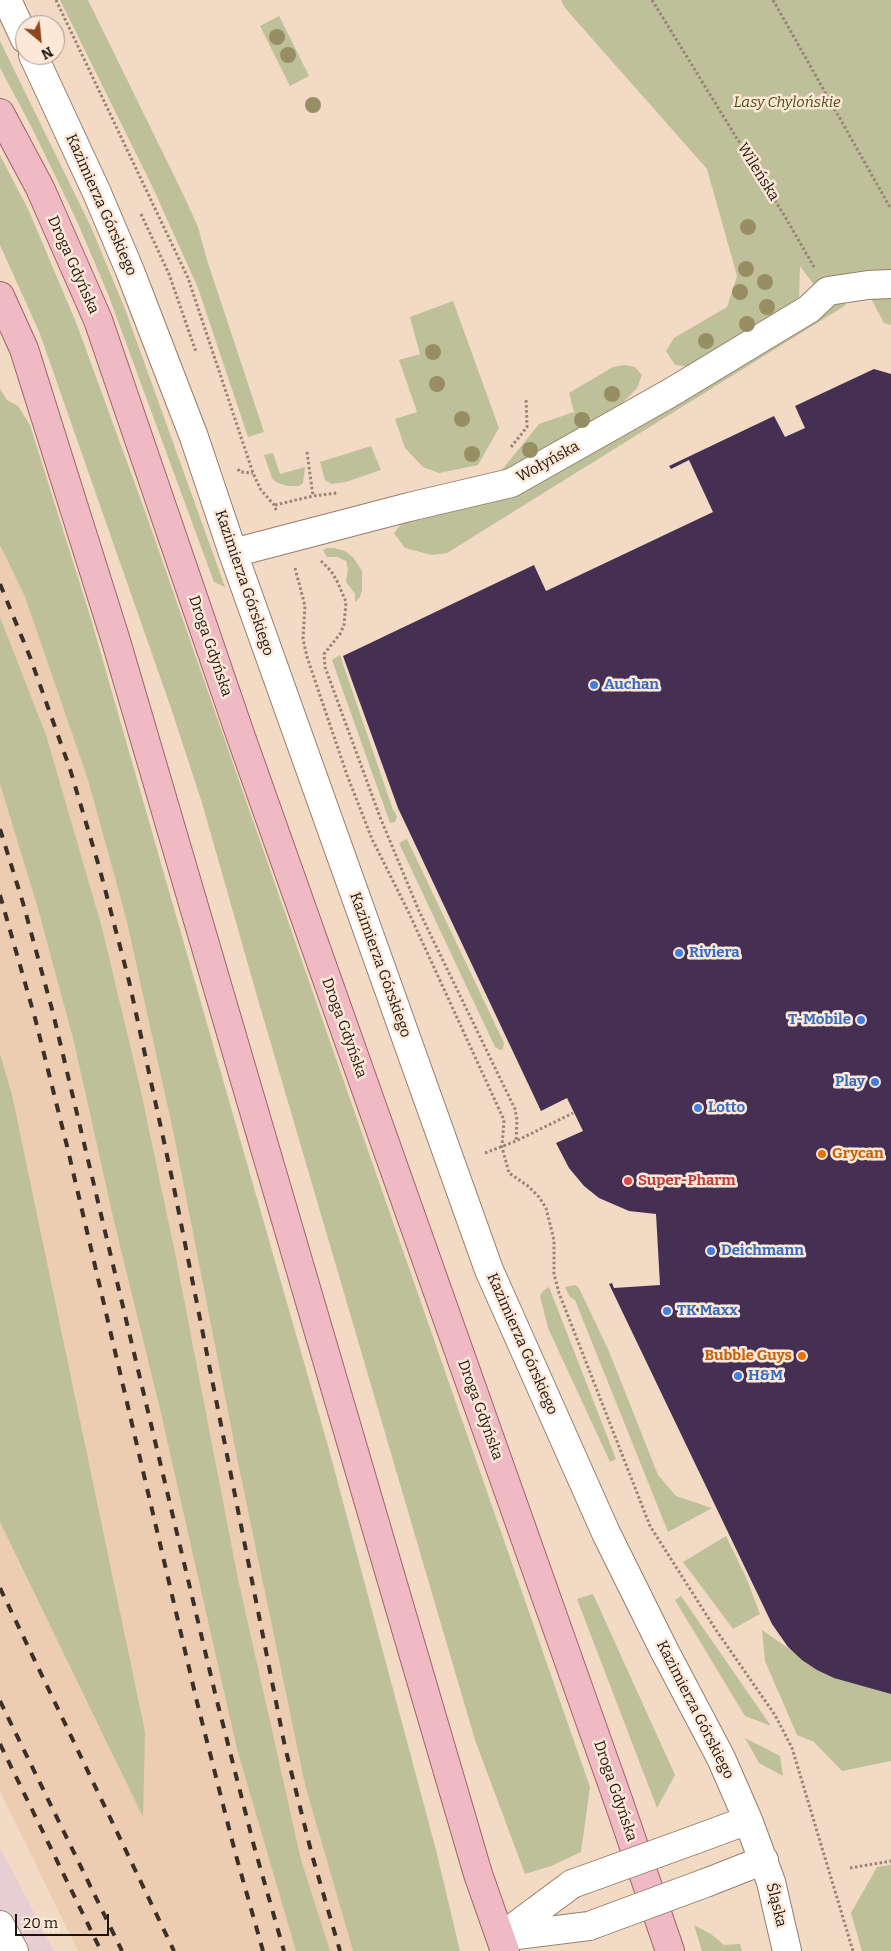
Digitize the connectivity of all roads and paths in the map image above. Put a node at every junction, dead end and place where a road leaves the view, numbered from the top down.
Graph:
1 (7, 0) edge
2 (56, 0) edge
3 (652, 0) edge
4 (773, 0) edge
5 (15, 17) edge
6 (37, 65) edge
7 (0, 113) edge
8 (891, 209) edge
9 (891, 284) edge
10 (828, 291) junction
11 (0, 296) edge
12 (306, 452) dead end
13 (313, 496) dead end
14 (274, 505) junction
15 (296, 536) junction
16 (233, 553) junction
17 (573, 1113) dead end
18 (516, 1141) junction
19 (502, 1147) junction
20 (485, 1152) dead end
21 (748, 1820) junction
22 (764, 1860) junction
23 (891, 1860) edge
24 (850, 1868) dead end
25 (0, 1925) edge
26 (503, 1944) edge
27 (14, 1951) edge
28 (670, 1951) edge
29 (787, 1951) edge
30 (853, 1951) edge

1 - 5 street
2 - 14 path
3 - 10 path, Wileńska
4 - 8 path
6 - 16 street, Kazimierza Górskiego
7 - 28 main road, Droga Gdyńska
9 - 10 street
10 - 15 street, Wołyńska
11 - 26 main road
12 - 13 path
14 - 15 path
14 - 15 path
15 - 16 street, Wołyńska
15 - 18 path
15 - 19 path
16 - 21 street, Kazimierza Górskiego
17 - 18 path
18 - 19 path
19 - 20 path
19 - 30 path
21 - 22 street, Kazimierza Górskiego
21 - 26 street, bridge
22 - 26 street, bridge
22 - 29 street, Śląska
23 - 24 path
25 - 27 street

